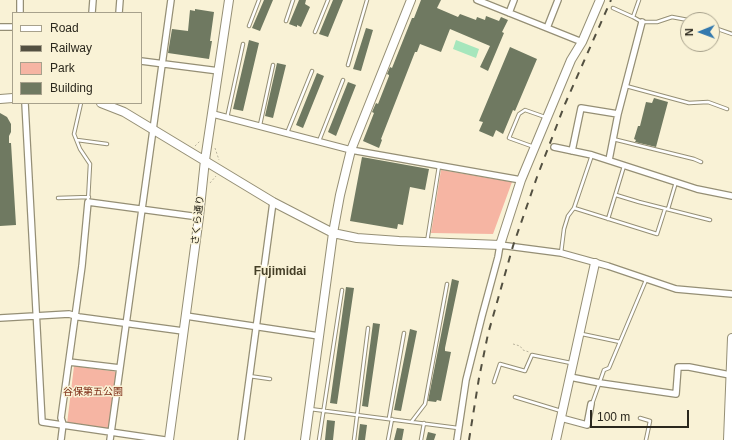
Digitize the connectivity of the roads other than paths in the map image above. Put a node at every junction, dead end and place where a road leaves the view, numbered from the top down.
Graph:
1 (20, 0) edge
2 (93, 0) edge
3 (120, 0) edge
4 (171, 0) edge
5 (229, 0) edge
6 (259, 0) edge
7 (293, 0) edge
8 (328, 0) edge
9 (367, 0) edge
10 (411, 0) edge
11 (478, 0) edge
12 (514, 0) edge
13 (558, 0) edge
14 (600, 0) edge
15 (639, 0) edge
16 (613, 8) dead end
17 (20, 12) edge
18 (92, 12) edge
19 (119, 12) edge
20 (509, 13) junction
21 (633, 17) junction
22 (680, 18) edge
23 (286, 21) dead end
24 (642, 22) junction
25 (249, 26) dead end
26 (0, 27) edge
27 (12, 27) edge
28 (547, 28) junction
29 (720, 30) edge
30 (314, 32) dead end
31 (732, 34) edge
32 (582, 42) junction
33 (243, 44) dead end
34 (142, 61) edge
35 (162, 64) junction
36 (273, 65) dead end
37 (348, 65) dead end
38 (219, 71) junction
39 (312, 71) dead end
40 (343, 80) dead end
41 (625, 86) junction
42 (12, 98) edge
43 (0, 99) edge
44 (25, 104) edge
45 (81, 104) edge
46 (104, 104) edge
47 (727, 108) dead end
48 (213, 114) junction
49 (618, 114) junction
50 (227, 118) junction
51 (547, 118) junction
52 (260, 126) junction
53 (153, 129) junction
54 (287, 134) junction
55 (613, 139) junction
56 (76, 140) junction
57 (319, 142) junction
58 (107, 144) dead end
59 (534, 147) junction
60 (554, 147) dead end
61 (351, 150) junction
62 (572, 151) junction
63 (592, 155) junction
64 (205, 160) junction
65 (609, 160) junction
66 (702, 162) dead end
67 (439, 165) junction
68 (624, 166) junction
69 (521, 180) junction
70 (676, 182) junction
71 (616, 195) junction
72 (732, 196) edge
73 (58, 198) dead end
74 (89, 199) junction
75 (273, 202) junction
76 (574, 208) junction
77 (142, 209) junction
78 (667, 209) junction
79 (199, 217) junction
80 (608, 219) junction
81 (710, 220) dead end
82 (333, 233) junction
83 (426, 242) junction
84 (500, 245) junction
85 (561, 253) junction
86 (595, 263) junction
87 (646, 279) junction
88 (447, 284) dead end
89 (342, 290) dead end
90 (732, 294) edge
91 (37, 316) junction
92 (76, 316) junction
93 (186, 316) junction
94 (0, 318) edge
95 (126, 323) junction
96 (256, 327) junction
97 (368, 328) dead end
98 (183, 331) junction
99 (404, 333) dead end
100 (580, 333) junction
101 (319, 336) junction
102 (732, 338) edge
103 (620, 342) junction
104 (69, 362) junction
105 (573, 364) junction
106 (120, 368) junction
107 (730, 375) junction
108 (249, 376) junction
109 (570, 377) junction
110 (270, 379) dead end
111 (494, 382) dead end
112 (600, 383) junction
113 (515, 397) dead end
114 (591, 404) joint
115 (309, 408) junction
116 (323, 410) junction
117 (357, 414) junction
118 (562, 415) junction
119 (640, 418) dead end
120 (391, 419) junction
121 (412, 422) junction
122 (424, 423) junction
123 (63, 424) junction
124 (458, 428) junction
125 (110, 432) junction
126 (61, 440) edge
127 (110, 440) edge
128 (165, 440) edge
129 (169, 440) edge
130 (241, 440) edge
131 (305, 440) edge
132 (319, 440) edge
133 (354, 440) edge
134 (388, 440) edge
135 (421, 440) edge
136 (457, 440) edge
137 (556, 440) edge
138 (646, 440) edge
139 (728, 440) edge

1 - 17 street
2 - 18 street
3 - 19 street
4 - 35 street
5 - 38 street, さくら通り
6 - 25 lane
7 - 23 lane
8 - 30 lane
9 - 37 lane
10 - 61 street
11 - 20 street
12 - 20 street
13 - 28 street
14 - 32 street
15 - 21 lane
16 - 21 lane
20 - 28 street
21 - 24 lane
22 - 24 lane
24 - 41 street
26 - 27 street
28 - 32 street
29 - 31 lane
32 - 51 street
33 - 50 lane
34 - 35 street
35 - 38 street
35 - 53 street
36 - 52 lane
38 - 48 street, さくら通り
39 - 54 lane
40 - 57 lane
41 - 47 lane
41 - 49 street
42 - 43 street
44 - 91 street
45 - 56 lane
46 - 53 street
48 - 50 street
48 - 64 street, さくら通り
49 - 55 street
49 - 62 street
50 - 52 street
51 - 59 street
51 - 59 lane
52 - 54 street
53 - 64 street
53 - 77 street
54 - 57 street
55 - 65 street
55 - 66 lane
56 - 58 lane
56 - 74 lane
57 - 61 street
59 - 69 street
60 - 62 street
61 - 67 street
61 - 82 street
62 - 63 street
63 - 65 street
63 - 76 lane
64 - 75 street
64 - 79 street, さくら通り
65 - 68 street
67 - 69 street
67 - 83 lane
68 - 70 street
68 - 71 lane
69 - 84 street
70 - 72 street
70 - 78 lane
71 - 78 lane
71 - 80 lane
73 - 74 lane
74 - 77 street
74 - 92 street
75 - 82 street
75 - 96 street
76 - 80 lane
76 - 85 lane
77 - 79 street
77 - 95 street
78 - 80 lane
78 - 81 lane
79 - 93 street, さくら通り
82 - 83 street
82 - 101 street
83 - 84 street
84 - 85 street
84 - 124 street
85 - 86 street
86 - 87 street
86 - 100 street
87 - 90 street
87 - 103 lane
88 - 121 lane
89 - 116 lane
91 - 92 street
91 - 94 street
91 - 123 street
92 - 95 street
92 - 104 street
93 - 96 street
93 - 98 street, さくら通り
95 - 98 street
95 - 106 street
96 - 101 street
96 - 108 street
97 - 117 lane
98 - 129 street, さくら通り
99 - 120 lane
100 - 103 lane
100 - 105 street
101 - 115 street
102 - 107 street
103 - 112 lane
104 - 106 street
104 - 123 street
105 - 109 street
105 - 111 lane
106 - 125 street
107 - 112 street
107 - 139 street
108 - 110 lane
108 - 130 street
109 - 112 street
109 - 118 street
112 - 114 lane
113 - 118 lane
114 - 118 street
115 - 116 lane
115 - 131 street
116 - 117 lane
116 - 132 lane
117 - 120 lane
117 - 133 lane
118 - 137 street
119 - 138 lane
120 - 121 lane
120 - 134 lane
121 - 122 lane
122 - 124 lane
122 - 135 lane
123 - 125 street
123 - 126 street
124 - 136 street
125 - 127 street
125 - 128 street

